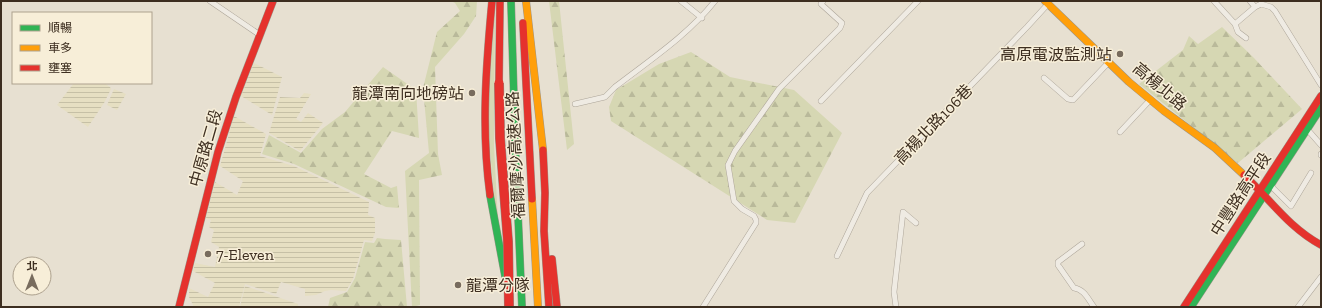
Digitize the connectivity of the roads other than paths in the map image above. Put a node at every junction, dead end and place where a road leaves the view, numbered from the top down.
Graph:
1 (210, 1) edge
2 (273, 1) edge
3 (492, 1) edge
4 (500, 1) edge
5 (511, 1) edge
6 (523, 1) edge
7 (526, 1) edge
8 (681, 1) edge
9 (716, 1) edge
10 (823, 1) edge
11 (918, 1) edge
12 (1214, 1) edge
13 (1250, 1) edge
14 (1046, 2) edge
15 (1255, 7) junction
16 (702, 18) junction
17 (1235, 24) junction
18 (260, 35) junction
19 (1246, 38) dead end
20 (1109, 62) junction
21 (1044, 78) dead end
22 (1321, 85) edge
23 (1321, 96) edge
24 (1150, 100) junction
25 (821, 101) dead end
26 (575, 104) dead end
27 (1321, 108) edge
28 (1307, 129) junction
29 (1120, 132) dead end
30 (1321, 145) edge
31 (1311, 173) dead end
32 (1271, 186) junction
33 (545, 193) junction
34 (1262, 193) junction
35 (916, 223) dead end
36 (1082, 244) dead end
37 (1321, 245) edge
38 (837, 256) dead end
39 (1321, 277) edge
40 (179, 307) edge
41 (510, 307) edge
42 (522, 307) edge
43 (538, 307) edge
44 (549, 307) edge
45 (557, 307) edge
46 (703, 307) edge
47 (896, 307) edge
48 (1094, 307) edge
49 (1184, 307) edge
50 (1191, 307) edge
51 (1298, 307) edge

1 - 18 street
2 - 18 main road, 中原路二段
3 - 41 main road
4 - 41 main road, bridge
5 - 42 main road, 福爾摩沙高速公路
6 - 43 main road, 福爾摩沙高速公路
7 - 33 main road
8 - 16 street
9 - 16 street
10 - 46 street
11 - 25 street
12 - 17 street
13 - 15 street
14 - 20 main road, 高楊北路
14 - 38 street, 高楊北路106巷
15 - 17 street
15 - 22 street
16 - 26 street
17 - 19 street
18 - 40 main road, 中原路二段
20 - 21 street
20 - 24 main road, 高楊北路
23 - 34 main road, 中豐路高平段
24 - 29 street
24 - 34 main road, 高楊北路
27 - 28 main road, 中豐路高平段
28 - 30 street
28 - 32 main road, 中豐路高平段
31 - 32 street
32 - 34 main road, 中豐路高平段
33 - 44 main road
33 - 45 main road
34 - 37 main road, 高楊北路
34 - 49 main road, 中豐路高平段
34 - 50 main road, 中豐路高平段
35 - 47 street
36 - 48 street
39 - 51 street

